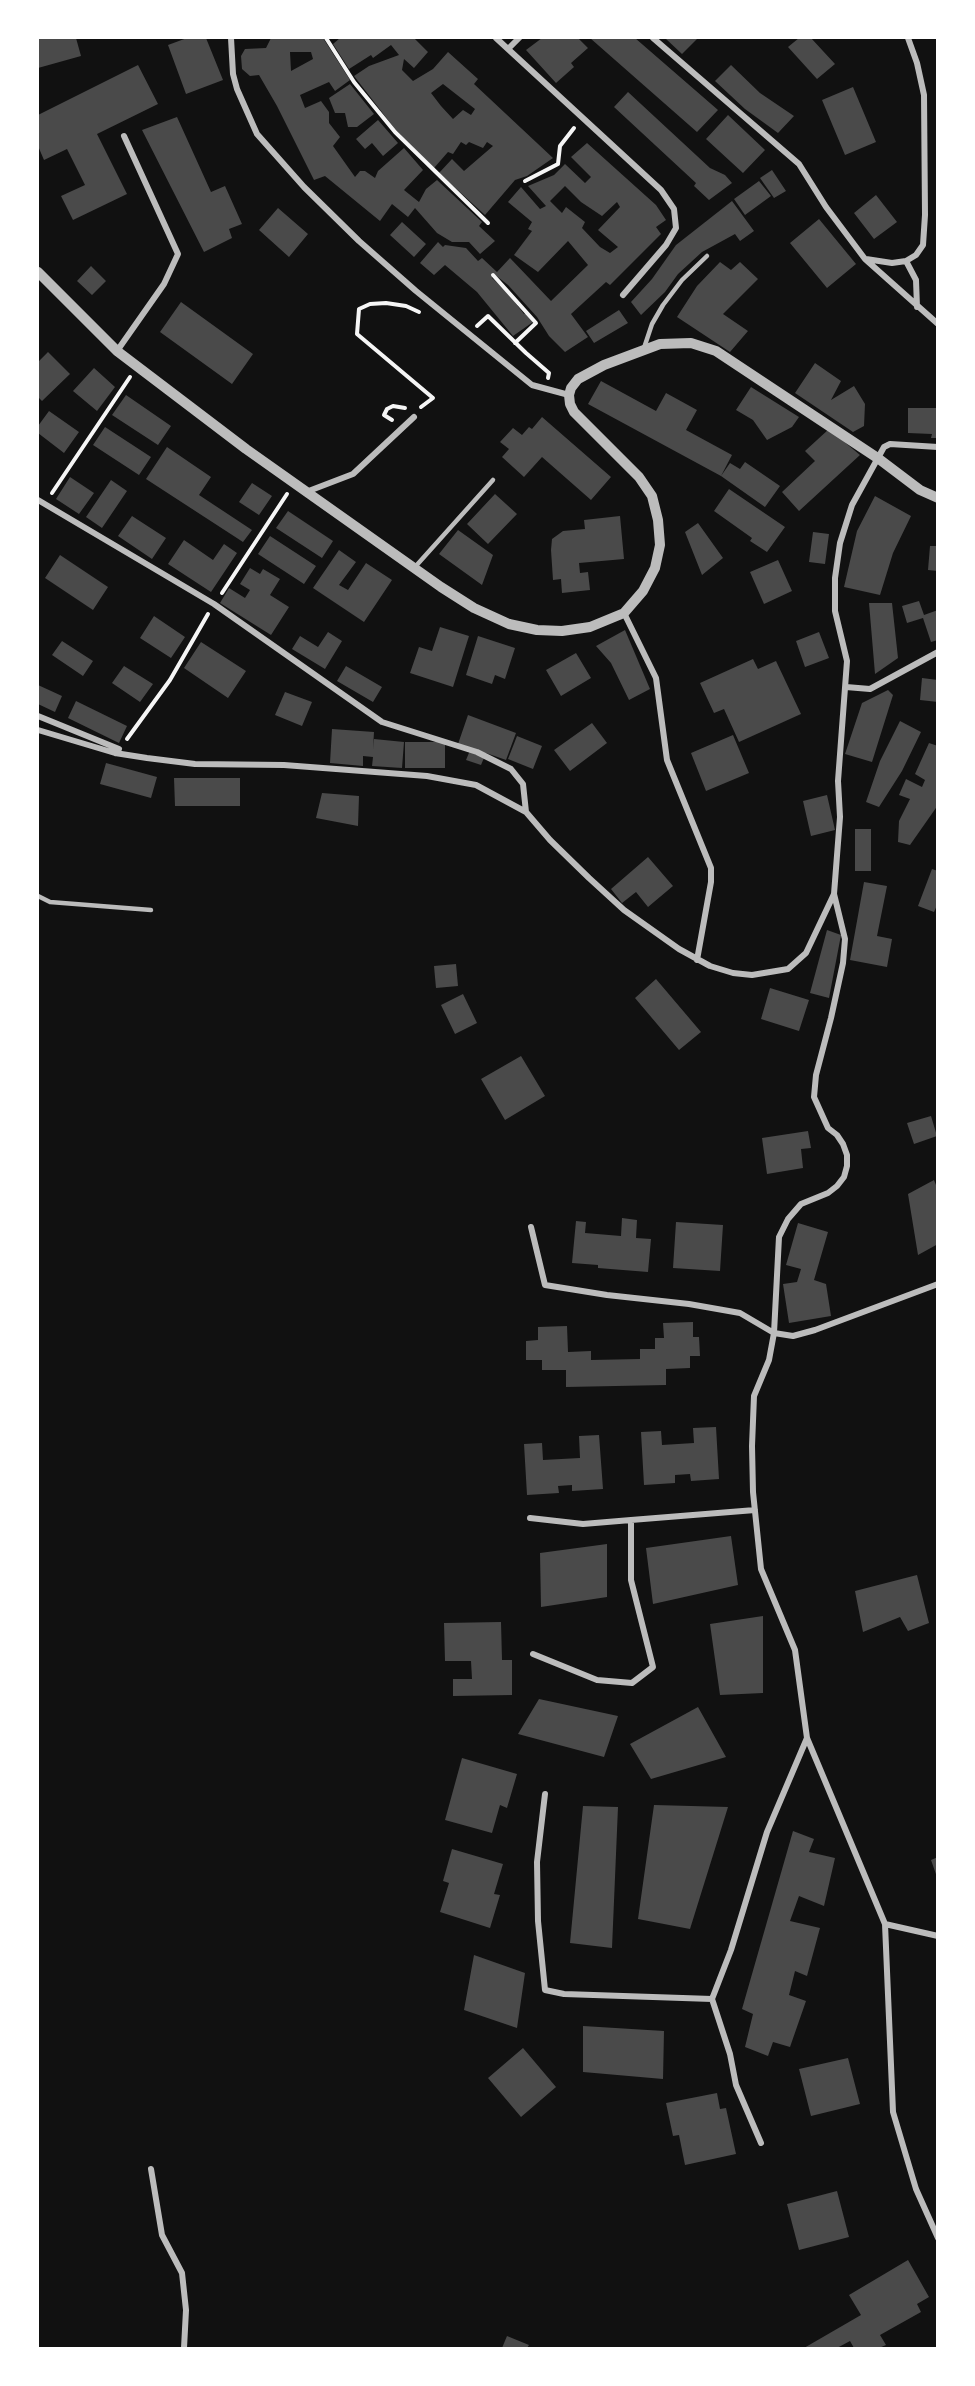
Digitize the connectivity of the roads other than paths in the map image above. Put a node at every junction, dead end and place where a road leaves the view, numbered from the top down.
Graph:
1 (231, 38) edge
2 (496, 38) edge
3 (519, 38) edge
4 (653, 38) edge
5 (908, 38) edge
6 (508, 49) junction
7 (123, 136) dead end
8 (707, 256) dead end
9 (865, 259) junction
10 (906, 261) junction
11 (38, 272) edge
12 (623, 295) dead end
13 (917, 307) junction
14 (938, 324) edge
15 (117, 351) junction
16 (644, 351) junction
17 (569, 395) junction
18 (414, 417) dead end
19 (938, 447) edge
20 (879, 459) junction
21 (493, 480) dead end
22 (306, 492) junction
23 (938, 498) edge
24 (38, 500) edge
25 (414, 568) junction
26 (624, 613) junction
27 (938, 652) edge
28 (846, 687) junction
29 (38, 716) edge
30 (38, 730) edge
31 (115, 753) junction
32 (526, 812) junction
33 (834, 894) junction
34 (38, 896) edge
35 (151, 910) dead end
36 (697, 960) junction
37 (531, 1227) dead end
38 (938, 1284) edge
39 (774, 1333) junction
40 (755, 1510) junction
41 (530, 1518) dead end
42 (631, 1520) junction
43 (533, 1654) dead end
44 (807, 1738) junction
45 (545, 1794) dead end
46 (885, 1924) junction
47 (938, 1936) edge
48 (712, 1999) junction
49 (761, 2143) dead end
50 (151, 2169) dead end
51 (938, 2238) edge
52 (184, 2349) edge

1 - 17 street
2 - 6 street
3 - 6 street
4 - 9 street
5 - 10 street
6 - 12 street
7 - 15 street
8 - 16 lane
9 - 10 street
9 - 13 street
10 - 13 street
11 - 15 street
13 - 14 street
15 - 22 street
16 - 17 street
16 - 20 street
17 - 26 street
18 - 22 street
19 - 20 street
20 - 23 street
20 - 28 street
21 - 25 lane
22 - 25 street
24 - 32 street
25 - 26 street
26 - 36 street
27 - 28 street
28 - 33 street
29 - 31 street
30 - 31 street
31 - 32 street
32 - 36 street
33 - 36 street
33 - 39 street
34 - 35 lane
37 - 39 street
38 - 39 street
39 - 40 street
40 - 42 street
40 - 44 street
41 - 42 street
42 - 43 street
44 - 46 street
44 - 48 street
45 - 48 street
46 - 47 street
46 - 51 street
48 - 49 street
50 - 52 street

